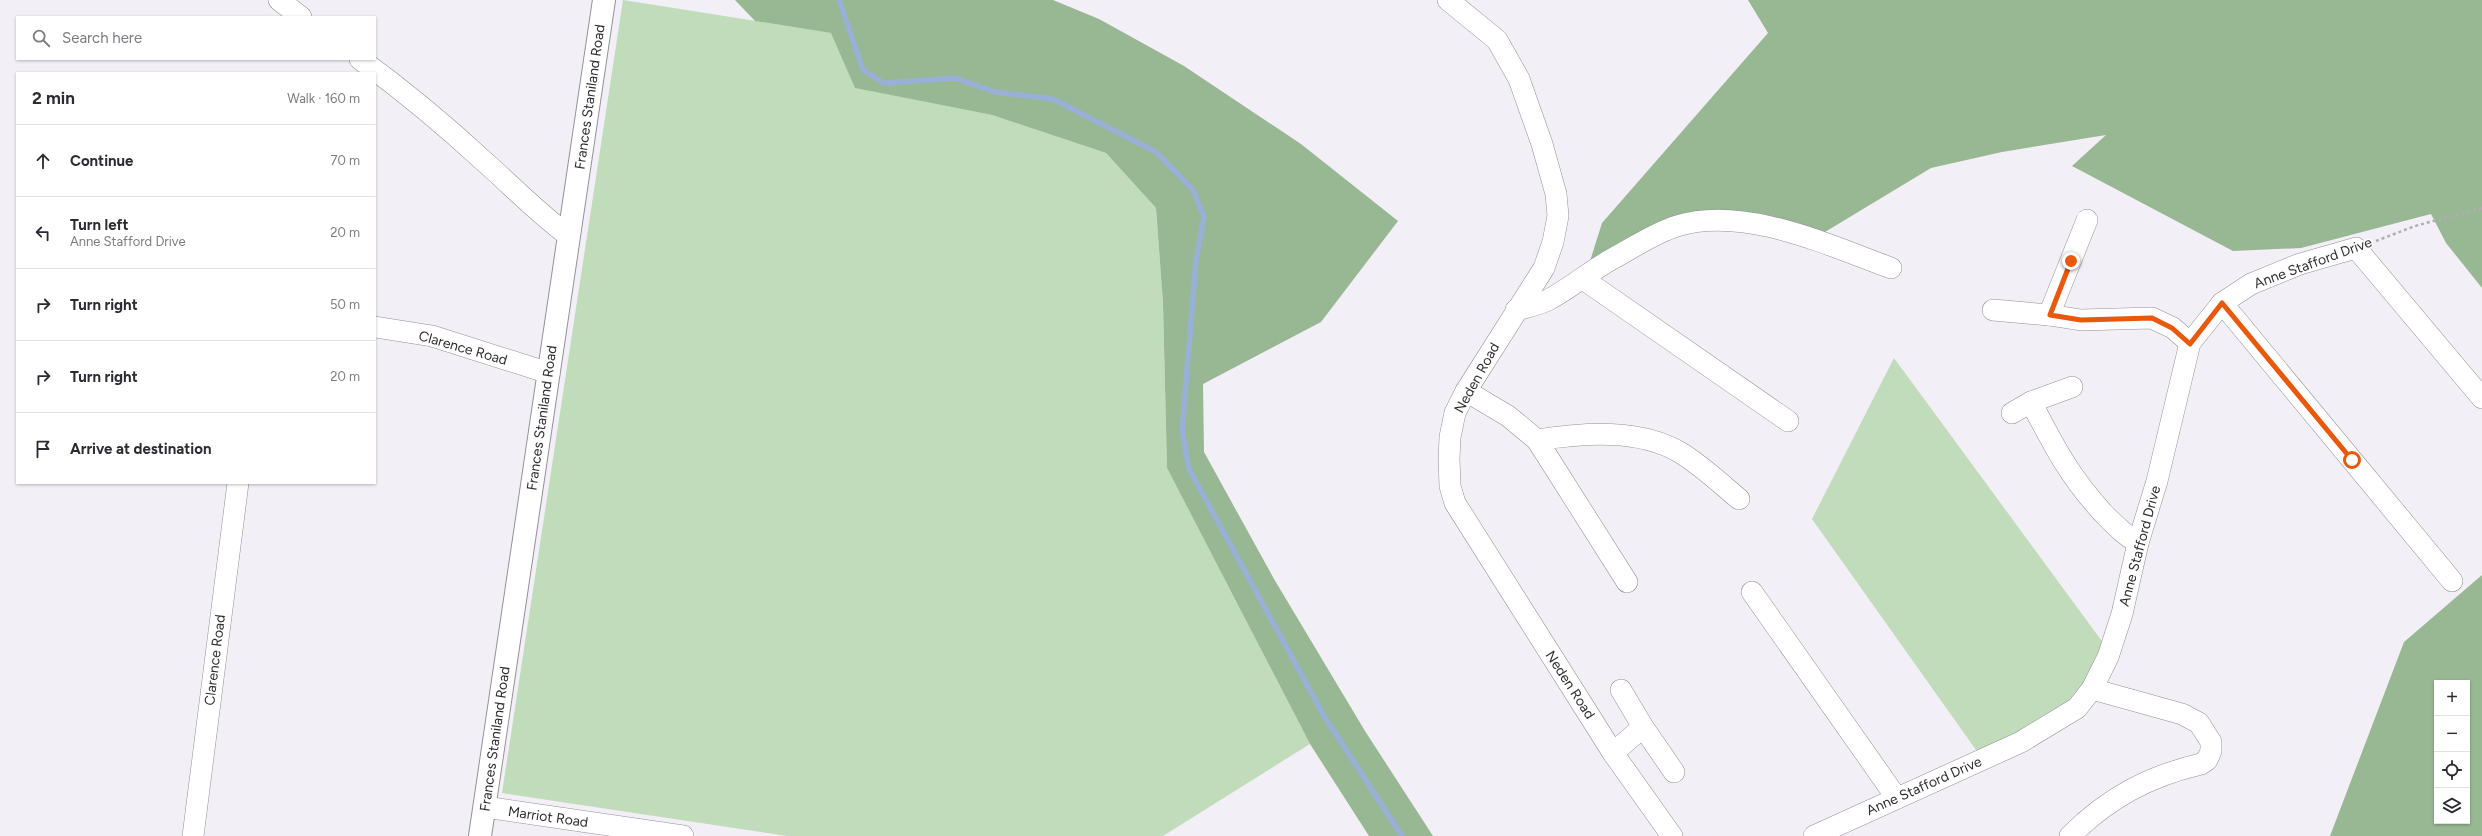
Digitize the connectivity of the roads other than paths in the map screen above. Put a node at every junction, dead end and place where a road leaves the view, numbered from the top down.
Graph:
1 (279, 0) edge
2 (604, 0) edge
3 (1448, 0) edge
4 (300, 16) edge
5 (361, 60) edge
6 (2088, 220) dead end
7 (569, 236) junction
8 (1891, 268) dead end
9 (1583, 279) junction
10 (2222, 303) junction
11 (1516, 310) junction
12 (1993, 310) dead end
13 (2050, 315) junction
14 (376, 327) edge
15 (2190, 344) junction
16 (549, 373) junction
17 (2072, 386) dead end
18 (1466, 391) junction
19 (2482, 398) edge
20 (2031, 402) junction
21 (2012, 413) dead end
22 (1788, 421) dead end
23 (1537, 440) junction
24 (238, 484) edge
25 (1739, 499) dead end
26 (2138, 543) junction
27 (2452, 581) dead end
28 (1627, 582) dead end
29 (1752, 592) dead end
30 (2092, 689) junction
31 (1621, 690) dead end
32 (1643, 727) junction
33 (1613, 753) junction
34 (1674, 772) dead end
35 (1896, 797) junction
36 (485, 807) junction
37 (193, 836) edge
38 (480, 836) edge
39 (683, 836) edge
40 (1672, 836) edge
41 (1814, 836) edge
42 (2070, 836) edge

1 - 4 street
2 - 7 street, Frances Staniland Road
3 - 11 street, Neden Road
5 - 7 street
6 - 13 street
7 - 16 street, Frances Staniland Road
8 - 9 street
9 - 11 street
9 - 22 street
10 - 15 street, Anne Stafford Drive
10 - 19 street, Anne Stafford Drive
10 - 27 street
11 - 18 street, Neden Road
12 - 13 street
13 - 15 street
14 - 16 street, Clarence Road
15 - 26 street, Anne Stafford Drive
16 - 36 street, Frances Staniland Road
17 - 20 street
18 - 23 street
18 - 33 street, Neden Road
20 - 21 street
20 - 26 street
23 - 25 street
23 - 28 street
24 - 37 street, Clarence Road
26 - 30 street, Anne Stafford Drive
29 - 35 street
30 - 35 street, Anne Stafford Drive
30 - 42 street
31 - 32 street
32 - 33 street
32 - 34 street
33 - 40 street, Neden Road
35 - 41 street, Anne Stafford Drive
36 - 38 street, Frances Staniland Road
36 - 39 street, Marriot Road

